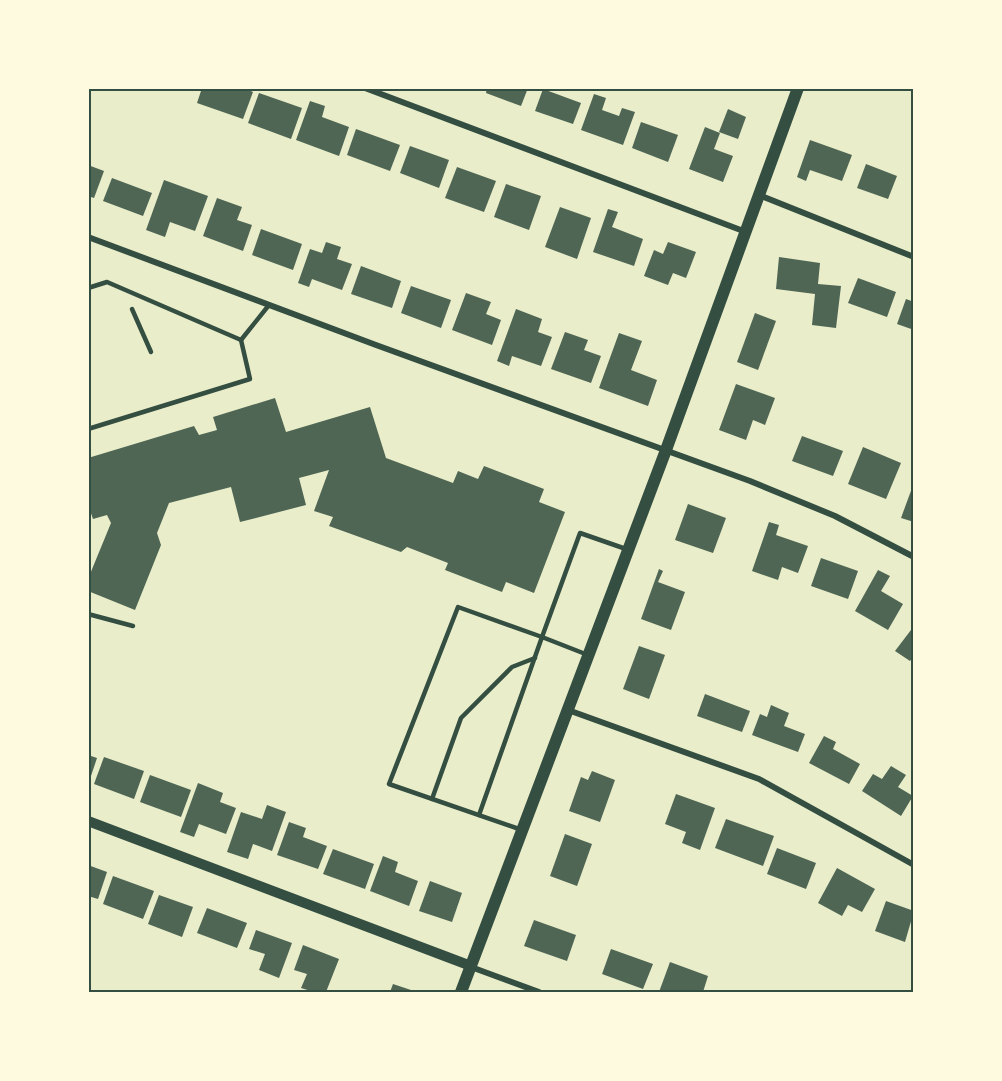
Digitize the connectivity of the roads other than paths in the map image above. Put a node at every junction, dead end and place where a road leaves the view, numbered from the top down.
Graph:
1 (365, 88) edge
2 (798, 88) edge
3 (759, 195) junction
4 (746, 232) junction
5 (88, 237) edge
6 (914, 257) edge
7 (88, 288) edge
8 (269, 305) junction
9 (132, 309) dead end
10 (241, 340) junction
11 (151, 352) dead end
12 (88, 429) edge
13 (666, 450) junction
14 (628, 550) junction
15 (914, 557) edge
16 (88, 614) edge
17 (132, 627) dead end
18 (542, 637) junction
19 (589, 655) junction
20 (536, 658) junction
21 (568, 710) junction
22 (432, 799) junction
23 (479, 815) junction
24 (88, 821) edge
25 (522, 830) junction
26 (914, 865) edge
27 (471, 966) junction
28 (461, 993) edge
29 (539, 993) edge

1 - 4 street
2 - 3 main road
3 - 4 main road
3 - 6 street
4 - 13 main road
5 - 8 street
7 - 10 lane
8 - 10 lane
8 - 13 street
9 - 11 lane
10 - 12 lane
13 - 14 main road
13 - 15 street
14 - 18 lane
14 - 19 main road
16 - 17 lane
18 - 19 lane
18 - 20 lane
18 - 22 lane
19 - 21 main road
20 - 22 lane
20 - 23 lane
21 - 25 main road
21 - 26 street
22 - 23 lane
23 - 25 lane
24 - 27 street
25 - 27 main road
27 - 28 main road
27 - 29 street

